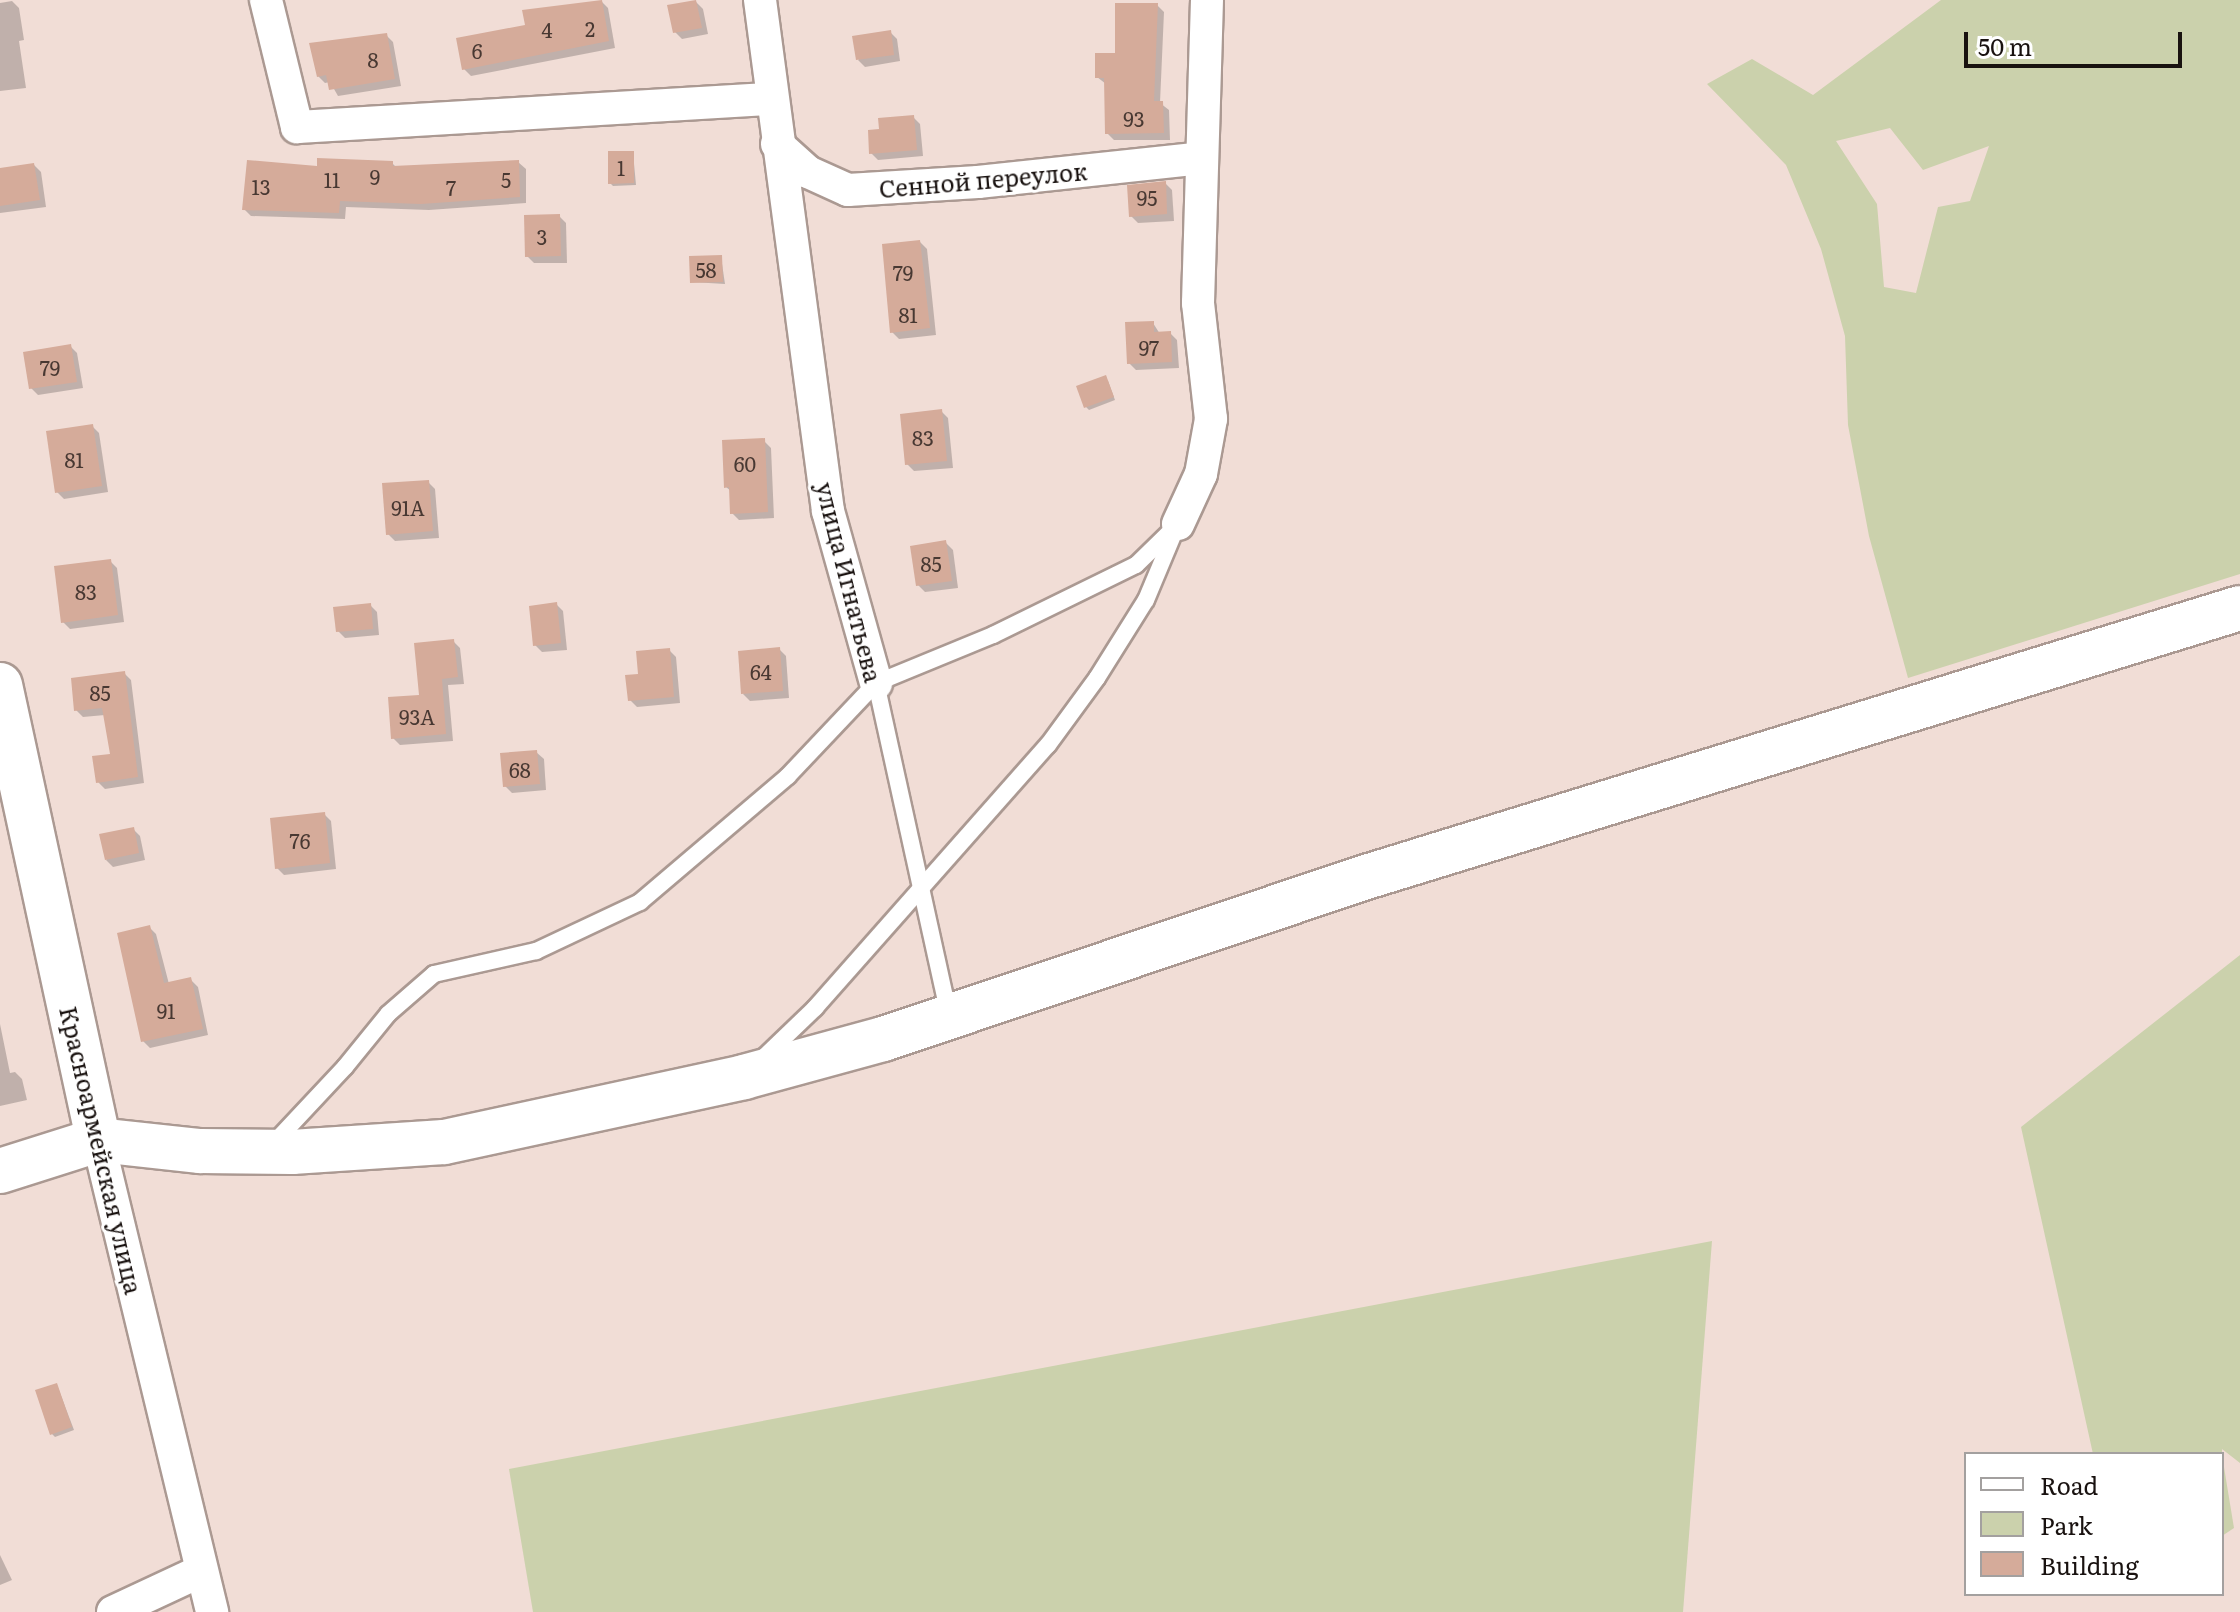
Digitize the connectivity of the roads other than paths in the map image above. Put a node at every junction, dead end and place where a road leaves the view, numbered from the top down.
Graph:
1 (266, 0) edge
2 (760, 0) edge
3 (1207, 0) edge
4 (772, 99) junction
5 (777, 144) junction
6 (1202, 158) junction
7 (1178, 524) junction
8 (2240, 608) edge
9 (876, 683) junction
10 (0, 685) edge
11 (921, 887) junction
12 (950, 1016) junction
13 (744, 1077) junction
14 (98, 1140) junction
15 (266, 1152) junction
16 (0, 1171) edge
17 (201, 1571) junction
18 (113, 1612) edge
19 (212, 1612) edge

1 - 4 street
2 - 4 street, улица Игнатьева
3 - 6 street
4 - 5 street, улица Игнатьева
5 - 6 street, Сенной переулок
5 - 9 street, улица Игнатьева
6 - 7 street
7 - 9 lane
7 - 11 lane
8 - 12 street
9 - 11 lane, улица Игнатьева
9 - 15 lane
10 - 14 street, Красноармейская улица
11 - 12 lane, улица Игнатьева
11 - 13 lane
12 - 13 street
13 - 15 street
14 - 15 street
14 - 16 street
14 - 17 street, Красноармейская улица
17 - 18 street
17 - 19 street, Красноармейская улица

